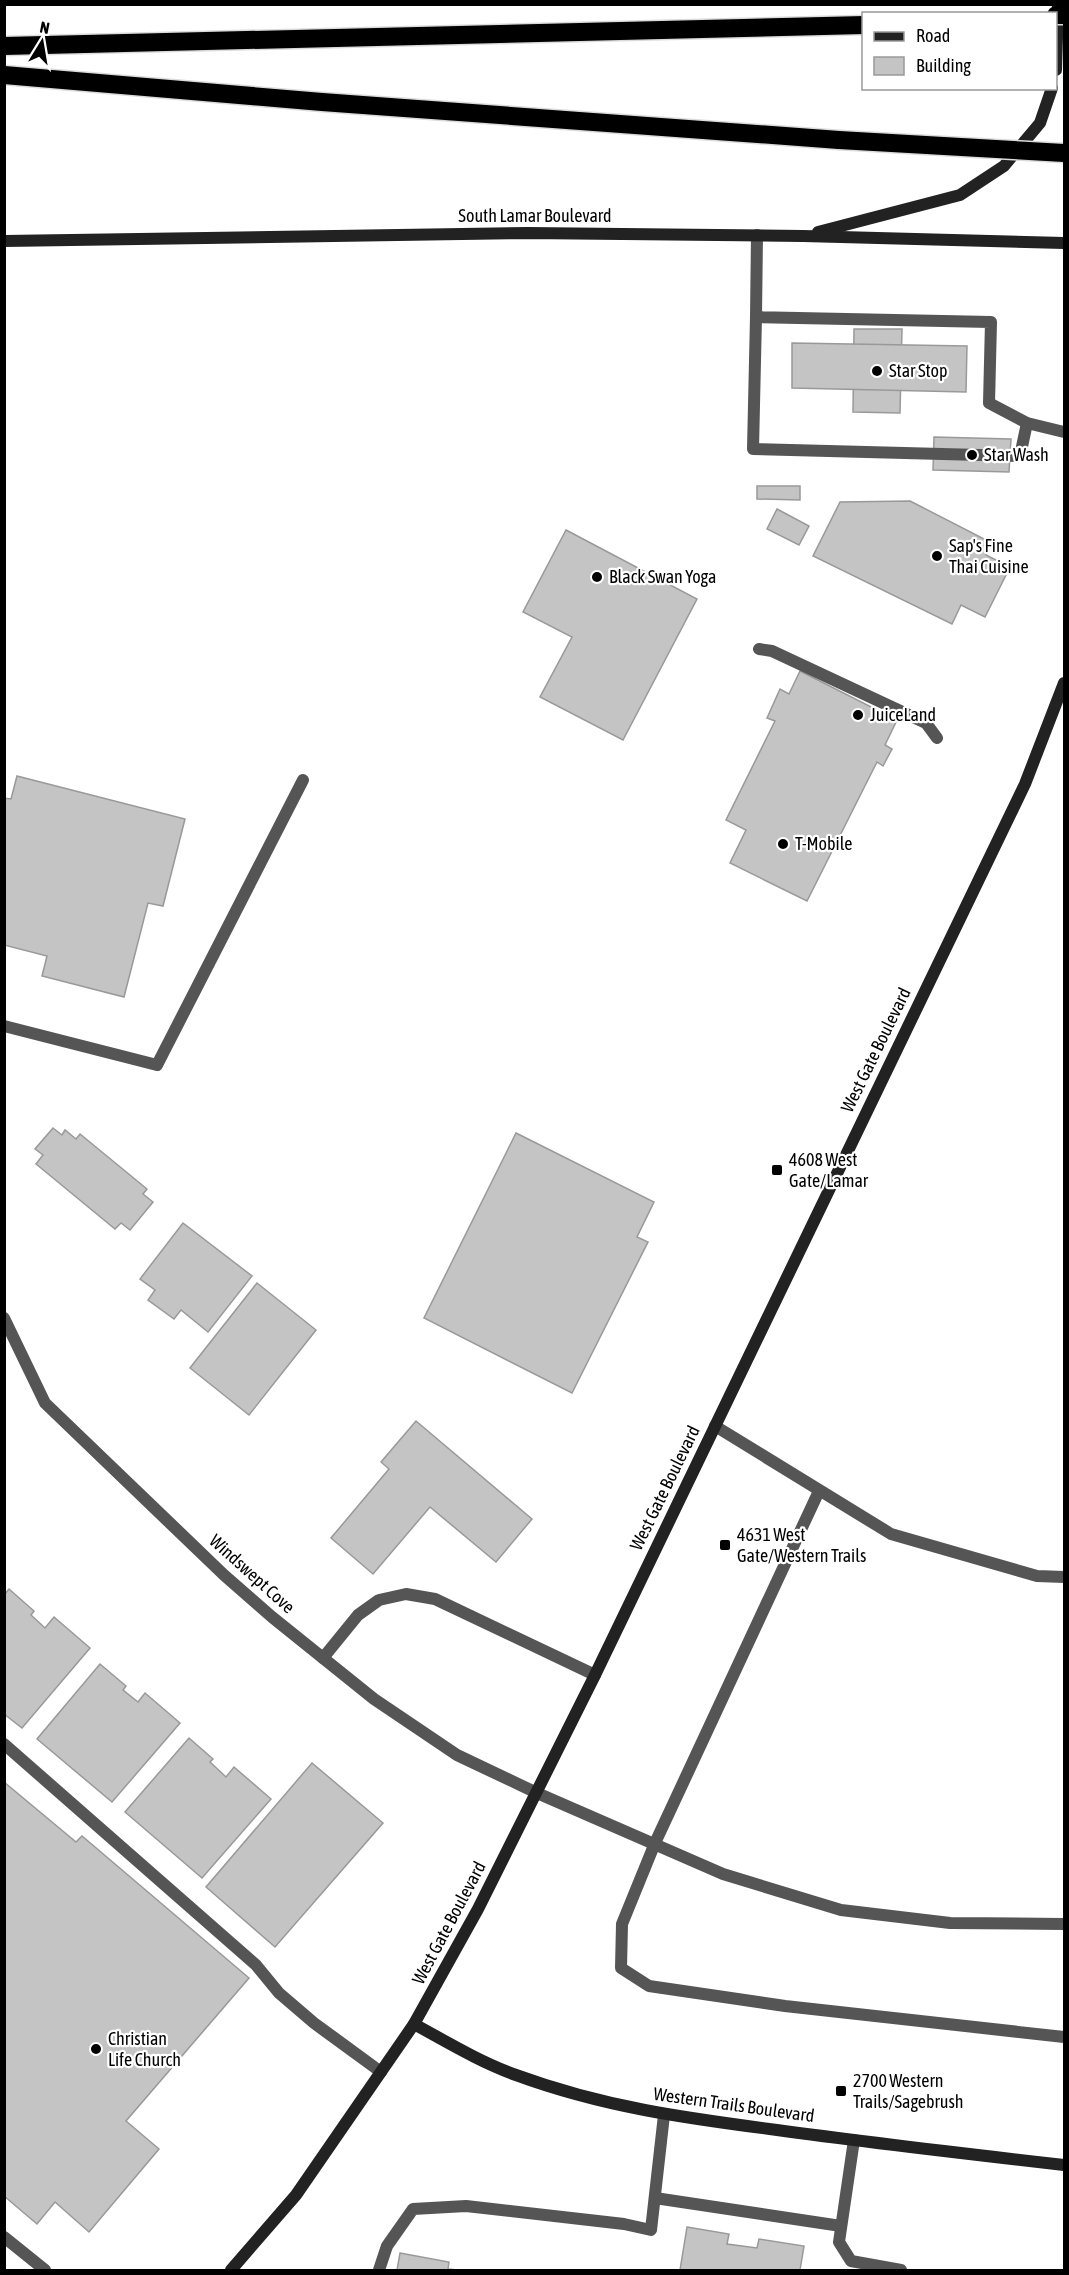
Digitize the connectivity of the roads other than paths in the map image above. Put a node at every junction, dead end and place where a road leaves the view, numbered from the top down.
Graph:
1 (1058, 4) edge
2 (862, 25) edge
3 (1057, 37) edge
4 (4, 46) edge
5 (4, 75) edge
6 (1051, 90) edge
7 (1065, 153) edge
8 (757, 236) junction
9 (803, 236) junction
10 (4, 241) edge
11 (1065, 243) edge
12 (756, 317) junction
13 (1027, 423) junction
14 (1065, 432) edge
15 (759, 649) dead end
16 (1065, 683) edge
17 (938, 738) dead end
18 (303, 780) dead end
19 (4, 1026) edge
20 (4, 1318) edge
21 (715, 1426) junction
22 (819, 1491) junction
23 (1065, 1577) edge
24 (323, 1658) junction
25 (595, 1675) junction
26 (4, 1744) edge
27 (537, 1793) junction
28 (655, 1844) junction
29 (1065, 1924) edge
30 (414, 2024) junction
31 (1065, 2037) edge
32 (381, 2072) junction
33 (664, 2115) junction
34 (854, 2140) junction
35 (1065, 2165) edge
36 (655, 2198) junction
37 (842, 2226) junction
38 (4, 2236) edge
39 (45, 2271) edge
40 (231, 2271) edge
41 (379, 2271) edge
42 (901, 2271) edge

1 - 3 main road
2 - 4 highway
5 - 7 highway, bridge
6 - 9 main road
8 - 9 main road, South Lamar Boulevard
8 - 10 main road, South Lamar Boulevard
8 - 12 street
9 - 11 main road, South Lamar Boulevard
12 - 13 street
12 - 13 street
13 - 14 street
15 - 17 street
16 - 21 main road, West Gate Boulevard
18 - 19 street
20 - 24 street, Windswept Cove
21 - 22 street
21 - 25 main road, West Gate Boulevard
22 - 23 street
22 - 28 street
24 - 25 street
24 - 27 street, Windswept Cove
25 - 27 main road, West Gate Boulevard
26 - 32 street
27 - 28 street, Windswept Cove
27 - 30 main road, West Gate Boulevard
28 - 29 street, Windswept Cove
28 - 31 street
30 - 32 main road, West Gate Boulevard
30 - 33 main road, Western Trails Boulevard
32 - 40 main road, West Gate Boulevard
33 - 34 main road, Western Trails Boulevard
33 - 36 street
34 - 35 main road, Western Trails Boulevard
34 - 37 street
36 - 37 street
36 - 41 street
37 - 42 street
38 - 39 street

